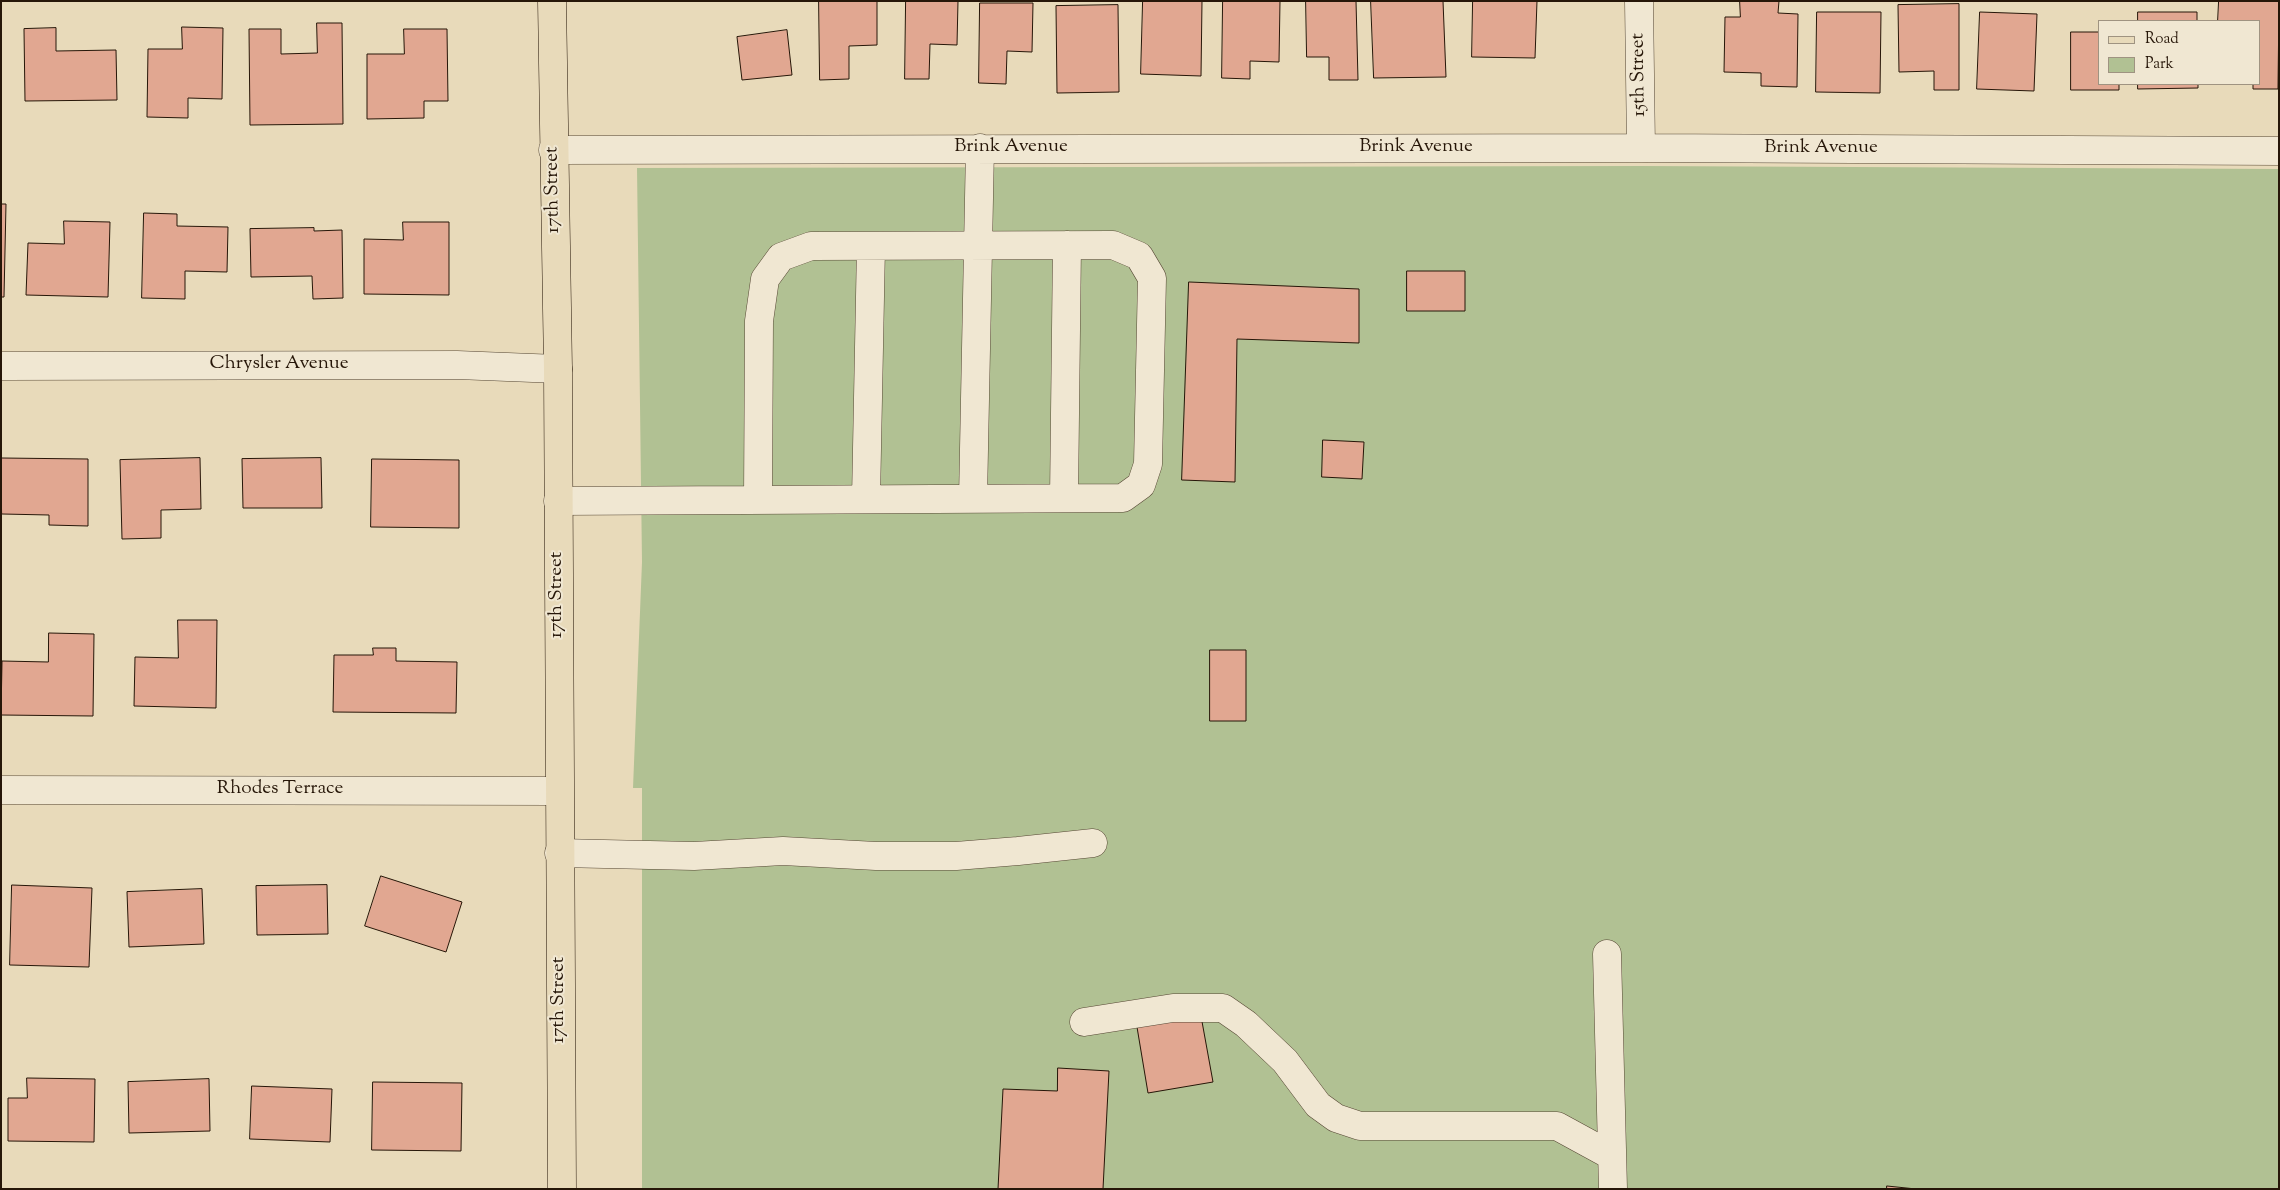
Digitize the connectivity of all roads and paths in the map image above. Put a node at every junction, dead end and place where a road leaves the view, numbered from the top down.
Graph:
1 (552, 1) edge
2 (1639, 1) edge
3 (980, 148) junction
4 (1641, 148) junction
5 (554, 150) junction
6 (2279, 151) edge
7 (978, 245) junction
8 (1067, 245) junction
9 (871, 246) junction
10 (1, 366) edge
11 (558, 369) junction
12 (1064, 498) junction
13 (866, 499) junction
14 (973, 499) junction
15 (758, 500) junction
16 (558, 502) junction
17 (1, 790) edge
18 (559, 791) junction
19 (1093, 843) dead end
20 (559, 853) junction
21 (1607, 954) dead end
22 (1084, 1022) dead end
23 (1612, 1156) junction
24 (562, 1189) edge
25 (1613, 1189) edge

1 - 5 main road, 17th Street
2 - 4 street, 15th Street
3 - 4 street, Brink Avenue
3 - 5 street, Brink Avenue
3 - 7 street
4 - 6 street, Brink Avenue
5 - 11 main road, 17th Street
7 - 8 street
7 - 9 street
7 - 14 street
8 - 12 street
8 - 12 street
9 - 13 street
9 - 15 street
10 - 11 street, Chrysler Avenue
11 - 16 main road, 17th Street
12 - 14 street
13 - 14 street
13 - 15 street
15 - 16 street
16 - 18 main road, 17th Street
17 - 18 street, Rhodes Terrace
18 - 20 main road, 17th Street
19 - 20 street
20 - 24 main road, 17th Street
21 - 23 street
22 - 23 street
23 - 25 street

